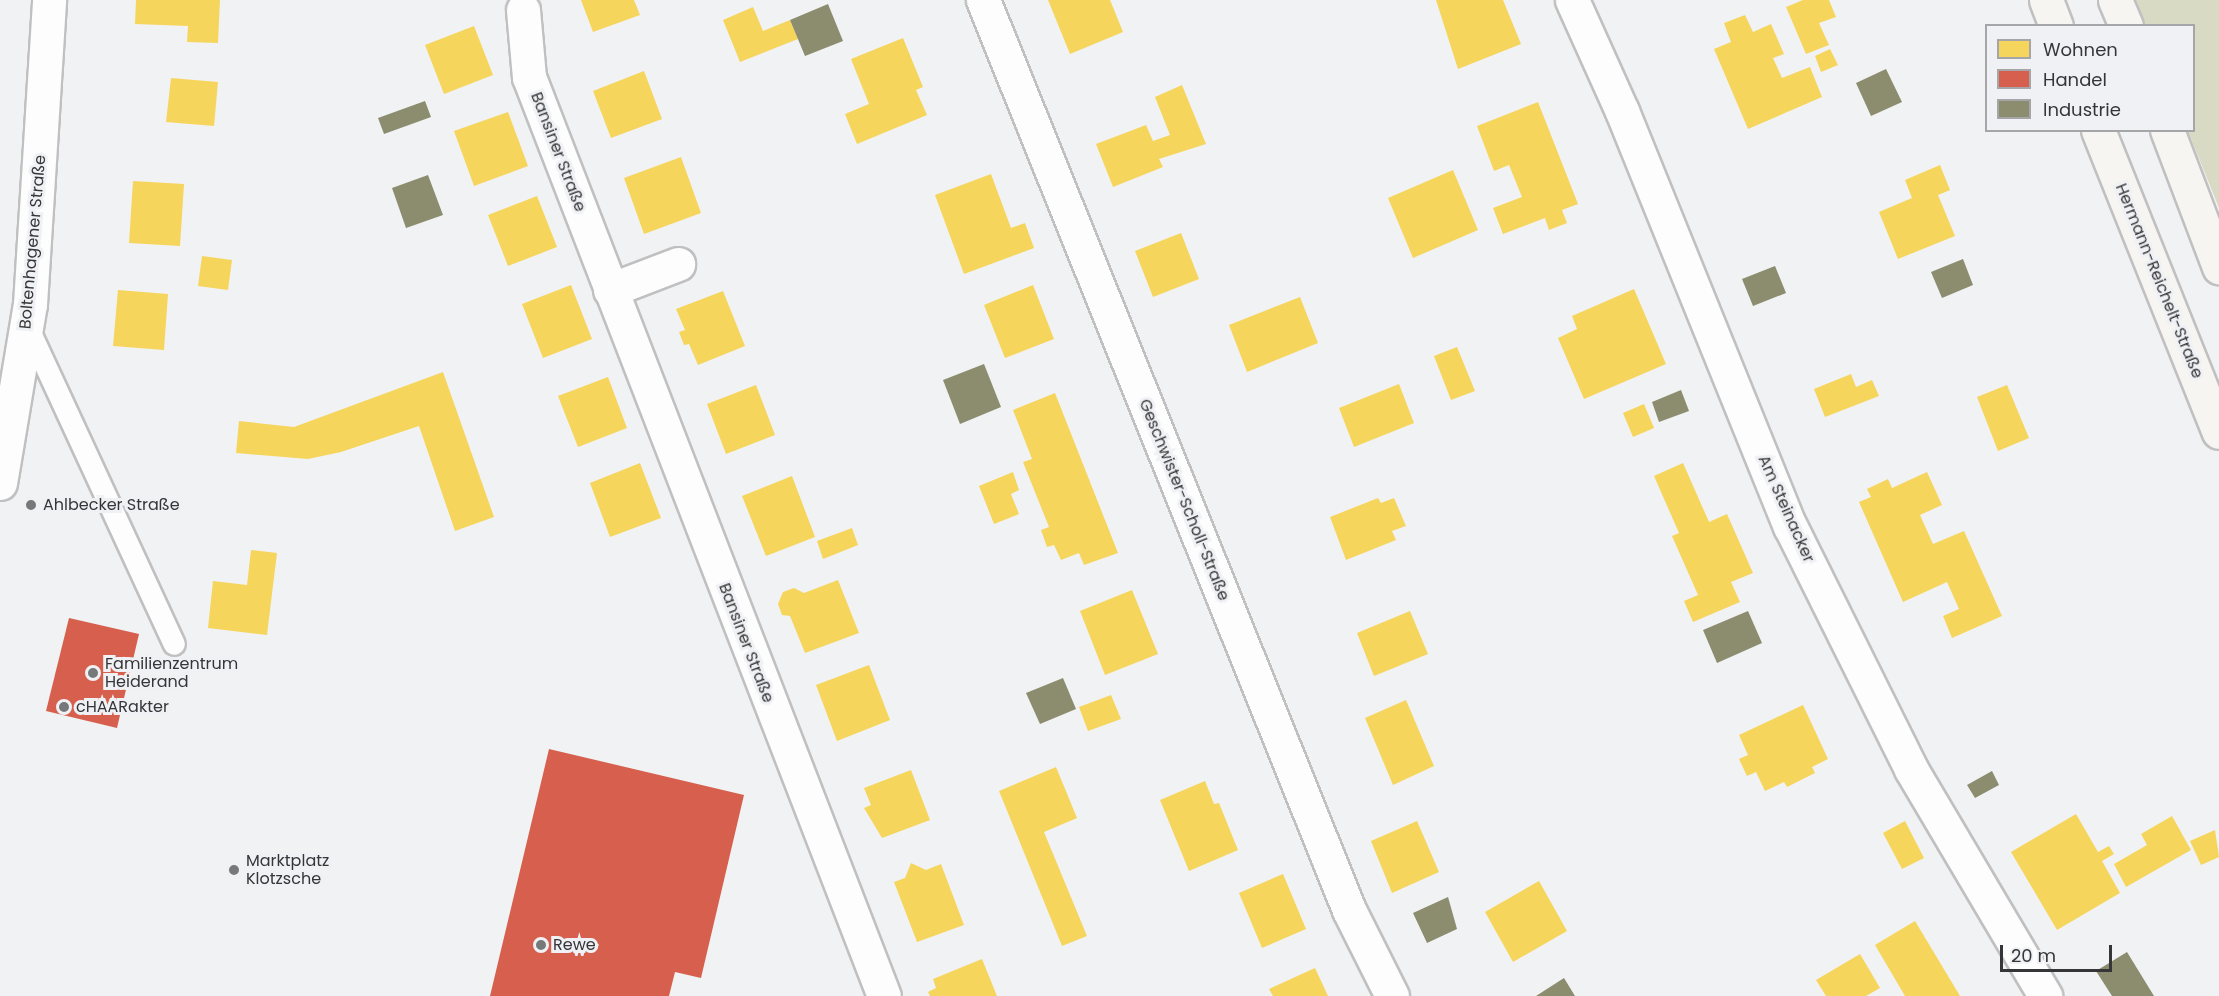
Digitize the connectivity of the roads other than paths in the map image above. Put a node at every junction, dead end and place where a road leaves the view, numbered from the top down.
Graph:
1 (49, 0) edge
2 (983, 0) edge
3 (1572, 0) edge
4 (2046, 0) edge
5 (2115, 0) edge
6 (523, 10) dead end
7 (2055, 24) edge
8 (2125, 24) edge
9 (2099, 132) edge
10 (2168, 132) edge
11 (678, 264) dead end
12 (2219, 267) edge
13 (610, 290) junction
14 (27, 326) junction
15 (2219, 432) edge
16 (0, 483) edge
17 (174, 644) dead end
18 (884, 996) edge
19 (1392, 996) edge
20 (2045, 996) edge

1 - 14 street, Boltenhagener Straße
2 - 19 street, Geschwister-Scholl-Straße
3 - 20 street, Am Steinacker
4 - 7 main road
5 - 8 main road
6 - 13 street, Bansiner Straße
9 - 15 main road, Hermann-Reichelt-Straße
10 - 12 main road
11 - 13 street
13 - 18 street, Bansiner Straße
14 - 16 street, Boltenhagener Straße
14 - 17 lane

